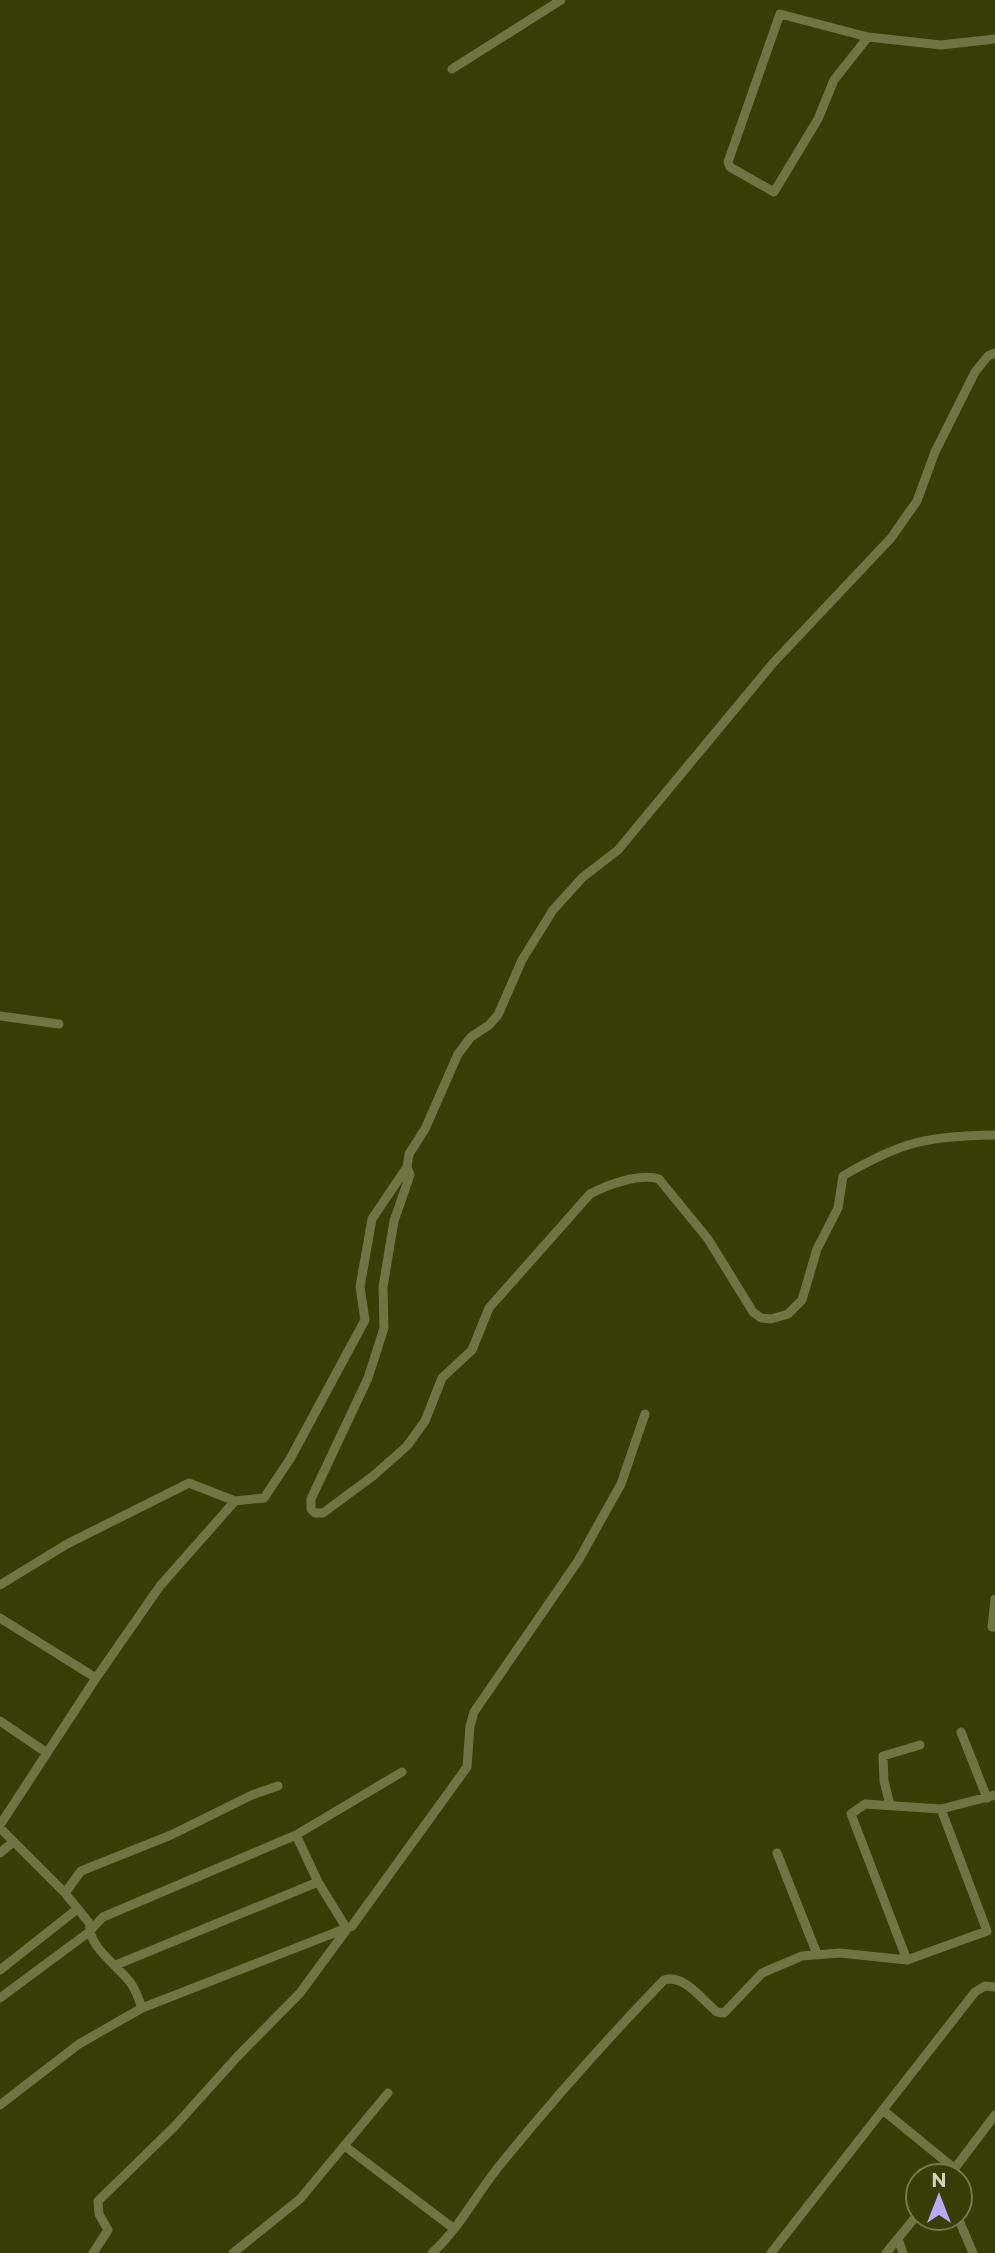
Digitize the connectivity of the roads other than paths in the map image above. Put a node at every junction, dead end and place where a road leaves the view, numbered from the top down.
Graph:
1 (561, 0) edge
2 (868, 37) junction
3 (995, 39) edge
4 (452, 69) dead end
5 (995, 353) edge
6 (0, 1016) edge
7 (59, 1024) dead end
8 (995, 1135) edge
9 (407, 1167) junction
10 (645, 1415) dead end
11 (235, 1501) junction
12 (0, 1585) edge
13 (995, 1599) edge
14 (0, 1618) edge
15 (995, 1628) edge
16 (96, 1678) junction
17 (0, 1721) edge
18 (961, 1732) dead end
19 (920, 1745) dead end
20 (47, 1753) junction
21 (402, 1772) dead end
22 (278, 1786) dead end
23 (991, 1796) edge
24 (890, 1805) junction
25 (941, 1809) junction
26 (1, 1831) edge
27 (296, 1835) junction
28 (13, 1842) junction
29 (0, 1853) edge
30 (777, 1853) dead end
31 (318, 1882) junction
32 (65, 1893) junction
33 (76, 1910) junction
34 (347, 1929) junction
35 (991, 1929) edge
36 (89, 1932) junction
37 (817, 1954) junction
38 (907, 1960) junction
39 (116, 1965) junction
40 (0, 1970) edge
41 (995, 1987) edge
42 (0, 1997) edge
43 (142, 2008) junction
44 (388, 2093) dead end
45 (0, 2105) edge
46 (884, 2111) junction
47 (995, 2115) edge
48 (346, 2147) junction
49 (941, 2162) edge
50 (960, 2162) edge
51 (453, 2228) junction
52 (904, 2232) edge
53 (964, 2232) edge
54 (898, 2239) junction
55 (93, 2253) edge
56 (233, 2253) edge
57 (432, 2253) edge
58 (771, 2253) edge
59 (886, 2253) edge
60 (903, 2253) edge
61 (972, 2253) edge

1 - 4 street
2 - 2 street
2 - 3 street
5 - 9 street
6 - 7 street
8 - 9 street
9 - 11 street
10 - 34 street
11 - 12 street
11 - 16 street
13 - 15 street
14 - 16 street
16 - 20 street
17 - 20 street
18 - 23 street
19 - 24 street
20 - 26 street
21 - 27 street
22 - 32 street
23 - 25 street
24 - 25 street
24 - 38 street
25 - 35 street
26 - 28 street
27 - 31 street
27 - 36 street
28 - 29 street
28 - 32 street
30 - 37 street
31 - 34 street
31 - 39 street
32 - 33 street
33 - 36 street
33 - 40 street
34 - 43 street
34 - 55 street
35 - 38 street
36 - 39 street
36 - 42 street
37 - 38 street
37 - 51 street
39 - 43 street
41 - 46 street
43 - 45 street
44 - 48 street
46 - 49 street
46 - 58 street
47 - 50 street
48 - 51 street
48 - 56 street
51 - 57 street
52 - 54 street
53 - 61 street
54 - 59 street
54 - 60 street

